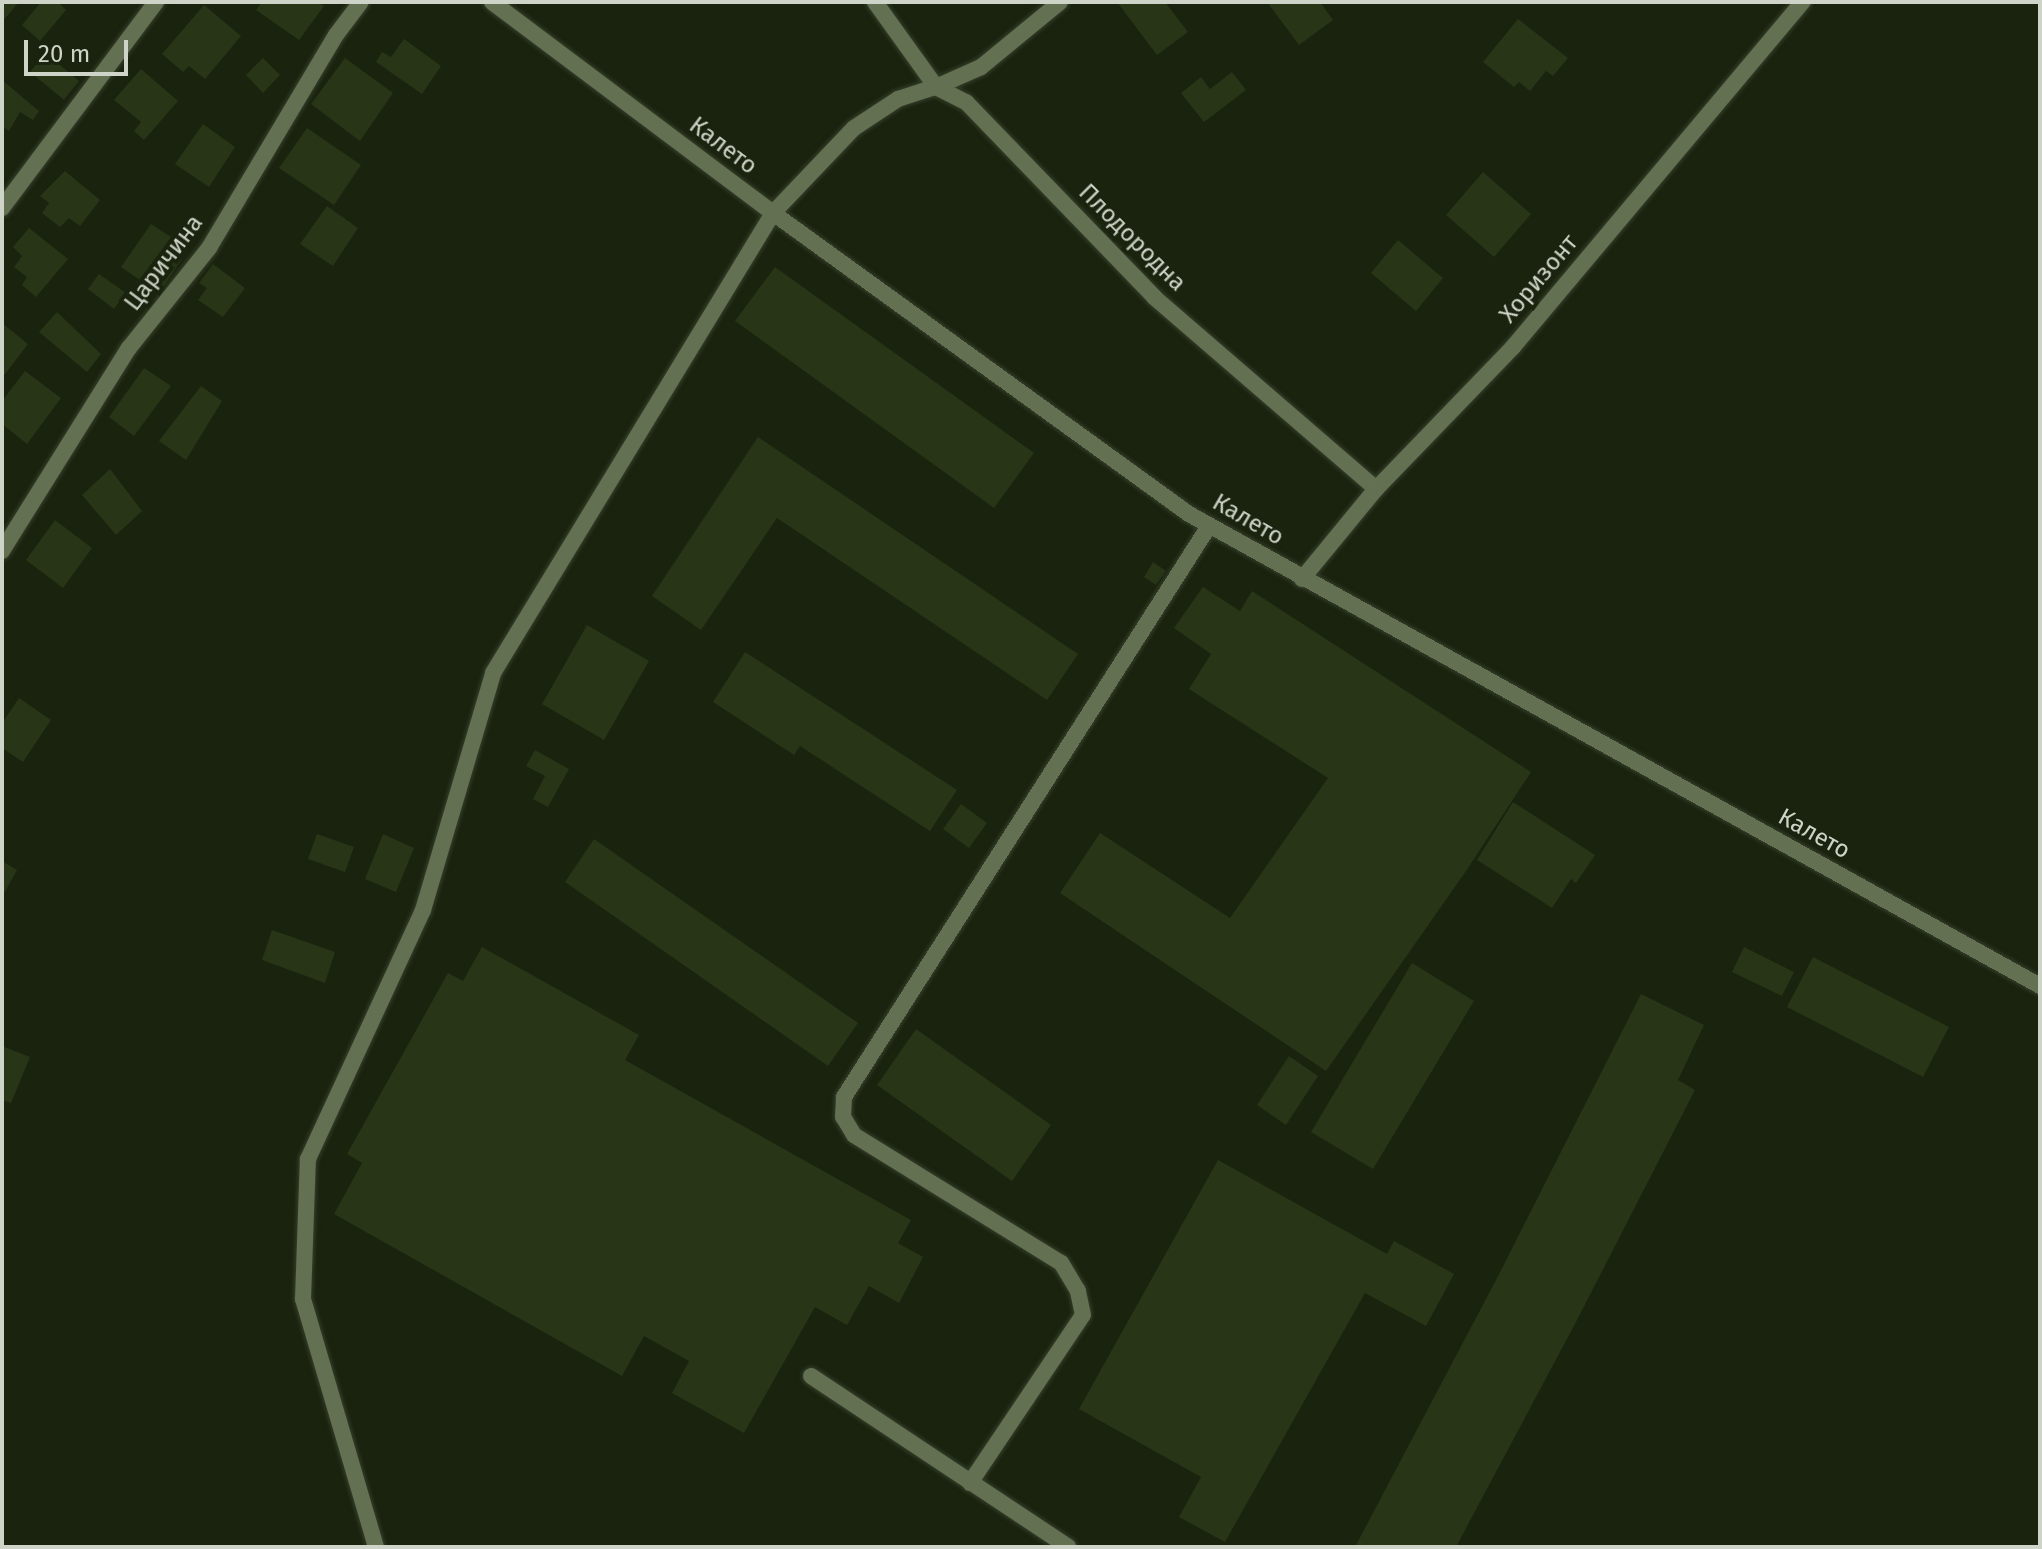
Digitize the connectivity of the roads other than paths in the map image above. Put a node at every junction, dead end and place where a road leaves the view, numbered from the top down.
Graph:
1 (156, 2) edge
2 (361, 2) edge
3 (492, 2) edge
4 (875, 2) edge
5 (1060, 2) edge
6 (1803, 2) edge
7 (936, 87) junction
8 (2, 208) edge
9 (773, 213) junction
10 (1376, 489) junction
11 (1209, 526) junction
12 (2, 551) edge
13 (1302, 579) junction
14 (2040, 986) edge
15 (811, 1376) dead end
16 (970, 1483) junction
17 (376, 1547) edge
18 (1068, 1547) edge

1 - 8 street
2 - 12 street, Царичина
3 - 9 street, Калето
4 - 7 street, Плодородна
5 - 7 street
6 - 10 street, Хоризонт
7 - 9 street
7 - 10 street, Плодородна
9 - 11 street, Калето
9 - 17 street
10 - 13 street, Хоризонт
11 - 13 street, Калето
11 - 16 street
13 - 14 street, Калето
15 - 16 street
16 - 18 street

